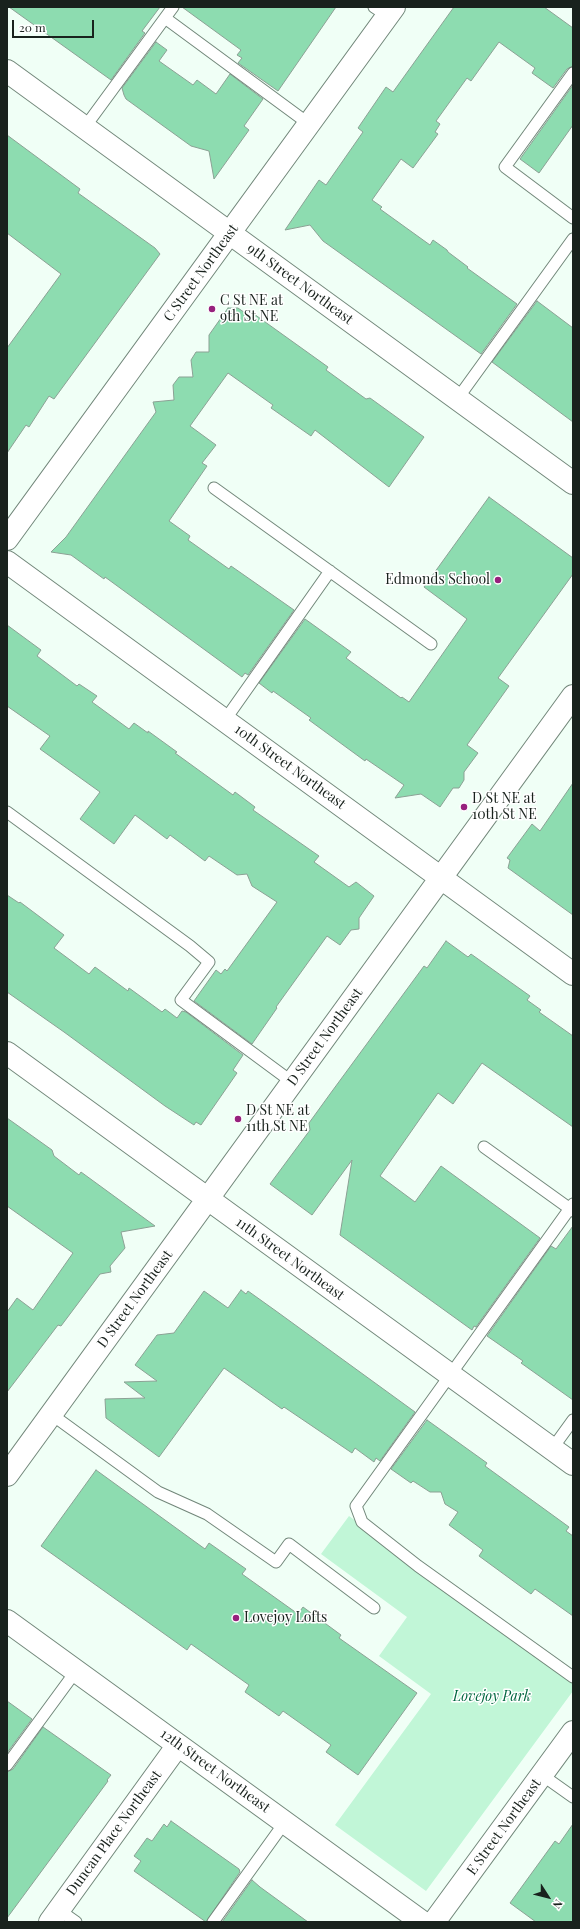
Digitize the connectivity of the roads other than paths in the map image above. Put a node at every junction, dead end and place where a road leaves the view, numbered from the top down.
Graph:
1 (173, 7) edge
2 (386, 10) edge
3 (165, 18) junction
4 (7, 71) edge
5 (573, 73) edge
6 (309, 124) junction
7 (85, 128) junction
8 (573, 218) edge
9 (230, 234) junction
10 (573, 239) edge
11 (458, 398) junction
12 (573, 483) edge
13 (214, 488) dead end
14 (7, 539) edge
15 (7, 562) edge
16 (330, 571) junction
17 (431, 644) dead end
18 (573, 696) edge
19 (225, 720) junction
20 (7, 812) edge
21 (442, 878) junction
22 (573, 974) edge
23 (7, 1053) edge
24 (292, 1082) junction
25 (484, 1147) dead end
26 (207, 1199) junction
27 (572, 1208) edge
28 (450, 1375) junction
29 (51, 1414) junction
30 (573, 1420) edge
31 (552, 1449) junction
32 (573, 1464) edge
33 (7, 1475) edge
34 (374, 1608) dead end
35 (7, 1621) edge
36 (76, 1671) junction
37 (573, 1676) edge
38 (573, 1732) edge
39 (178, 1745) junction
40 (7, 1765) edge
41 (542, 1775) junction
42 (573, 1797) edge
43 (285, 1822) junction
44 (62, 1918) edge
45 (212, 1922) edge
46 (422, 1922) edge
47 (434, 1922) edge

1 - 3 lane
2 - 6 street, C Street Northeast
3 - 6 lane
3 - 7 lane
4 - 7 street, 9th Street Northeast
5 - 8 lane
6 - 9 street, C Street Northeast
7 - 9 street, 9th Street Northeast
9 - 11 street, 9th Street Northeast
9 - 14 street, C Street Northeast
10 - 11 lane
11 - 12 street, 9th Street Northeast
13 - 16 lane
15 - 19 street, 10th Street Northeast
16 - 17 lane
16 - 19 lane
18 - 21 street, D Street Northeast
19 - 21 street, 10th Street Northeast
20 - 24 lane
21 - 22 street, 10th Street Northeast
21 - 24 street, D Street Northeast
23 - 26 street, 11th Street Northeast
24 - 26 street, D Street Northeast
25 - 27 lane
26 - 28 street, 11th Street Northeast
26 - 29 street, D Street Northeast
27 - 28 lane
28 - 31 street, 11th Street Northeast
28 - 37 lane
29 - 33 street, D Street Northeast
29 - 34 lane
30 - 31 lane
31 - 32 street, 11th Street Northeast
35 - 36 street, 12th Street Northeast
36 - 39 street, 12th Street Northeast
36 - 40 lane
38 - 41 street, E Street Northeast
39 - 43 street, 12th Street Northeast
39 - 44 street, Duncan Place Northeast
41 - 42 lane
41 - 47 street, E Street Northeast
43 - 45 lane
43 - 46 street, 12th Street Northeast

